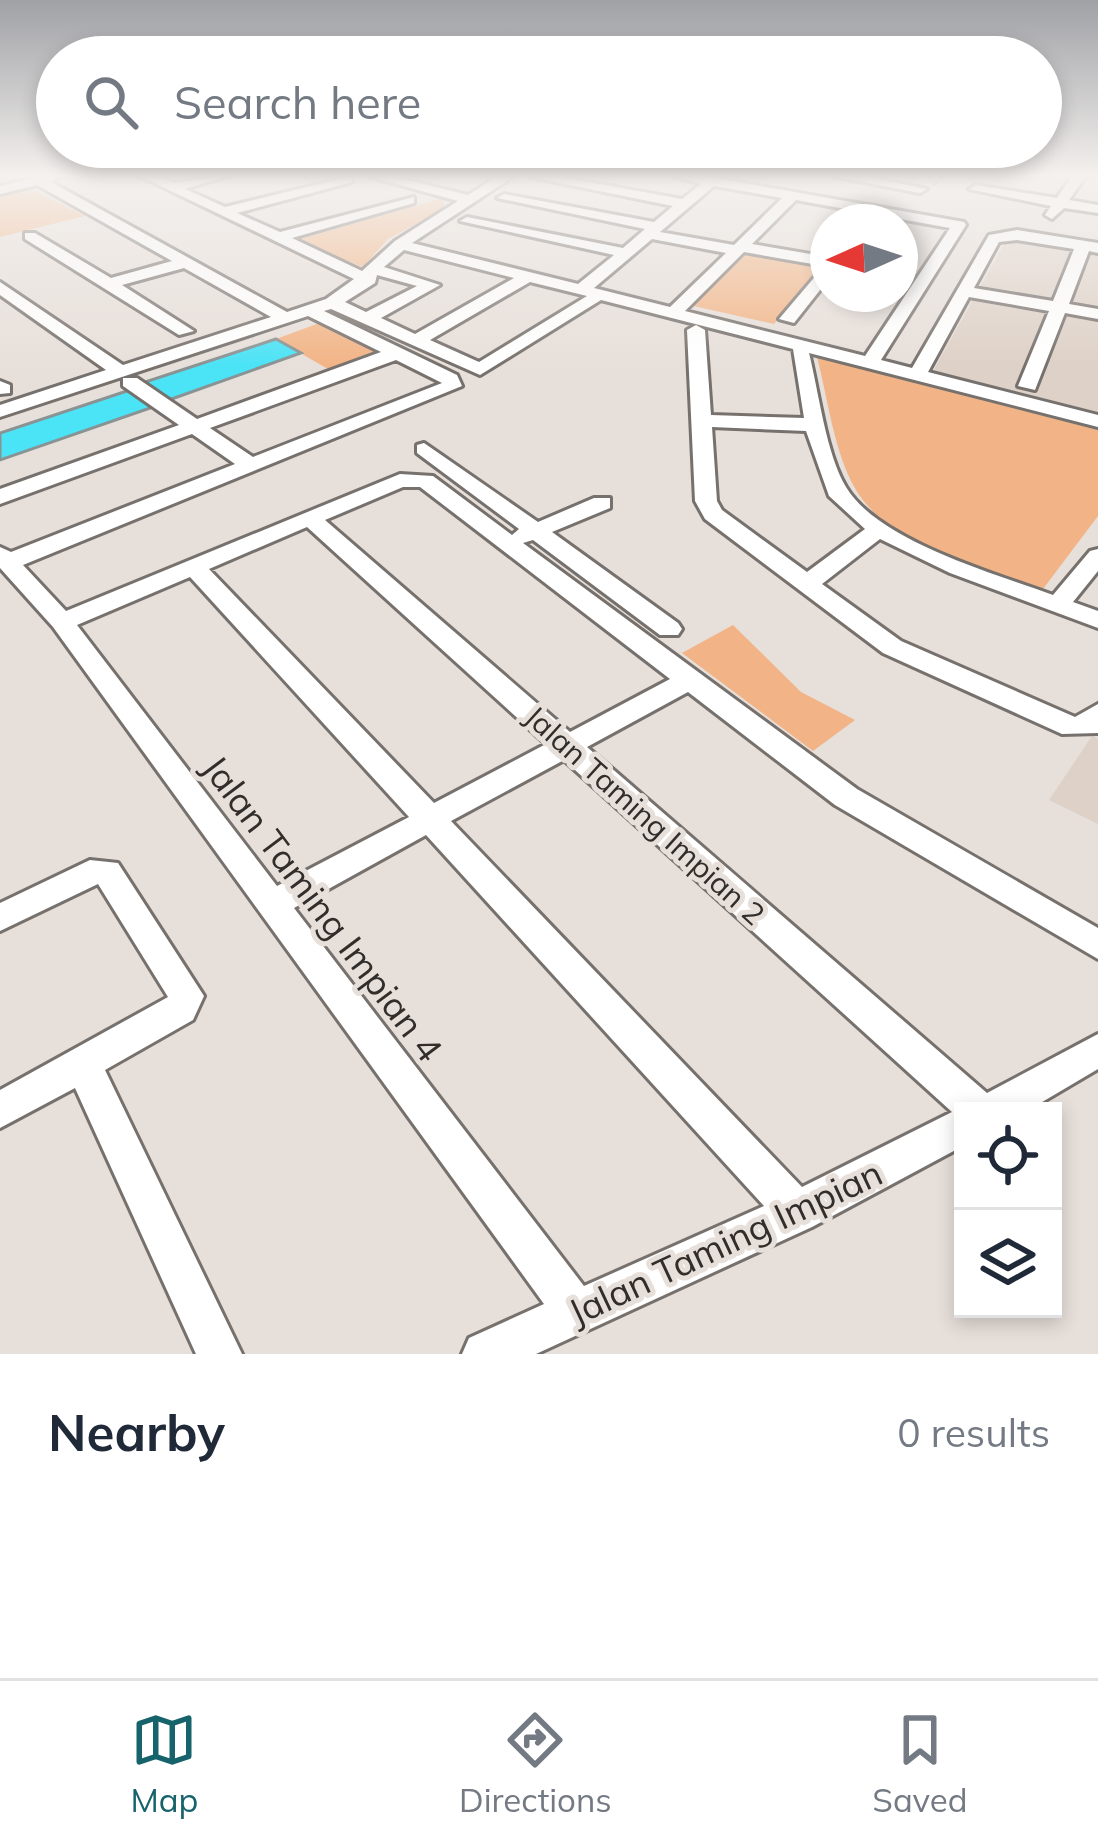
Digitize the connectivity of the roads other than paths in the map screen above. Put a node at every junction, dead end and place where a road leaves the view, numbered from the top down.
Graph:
1 (35, 239) edge
2 (145, 239) edge
3 (280, 239) edge
4 (424, 239) joint
5 (536, 239) edge
6 (557, 239) edge
7 (643, 239) edge
8 (694, 239) edge
9 (747, 239) edge
10 (946, 239) edge
11 (993, 239) edge
12 (1093, 244) edge
13 (526, 246) dead end
14 (739, 248) junction
15 (626, 253) junction
16 (186, 262) junction
17 (810, 262) edge
18 (373, 275) junction
19 (526, 278) junction
20 (918, 282) edge
21 (924, 283) junction
22 (109, 284) junction
23 (0, 287) edge
24 (810, 290) edge
25 (964, 291) junction
26 (589, 294) junction
27 (27, 306) junction
28 (1059, 307) junction
29 (626, 308) dead end
30 (322, 310) junction
31 (675, 312) junction
32 (0, 314) edge
33 (1098, 314) edge
34 (370, 317) junction
35 (286, 319) junction
36 (788, 319) dead end
37 (696, 330) dead end
38 (184, 331) dead end
39 (805, 345) junction
40 (406, 347) junction
41 (871, 362) junction
42 (921, 368) junction
43 (125, 377) junction
44 (1028, 386) junction
45 (1098, 404) edge
46 (0, 411) edge
47 (703, 421) junction
48 (1098, 422) edge
49 (818, 424) junction
50 (0, 425) edge
51 (196, 426) junction
52 (424, 449) dead end
53 (250, 465) junction
54 (0, 497) edge
55 (602, 502) dead end
56 (310, 519) junction
57 (535, 530) junction
58 (878, 530) junction
59 (506, 543) junction
60 (1098, 556) edge
61 (4, 558) edge
62 (195, 568) junction
63 (805, 585) junction
64 (1058, 604) junction
65 (1098, 620) edge
66 (62, 622) junction
67 (669, 629) dead end
68 (687, 681) junction
69 (1085, 720) edge
70 (567, 746) junction
71 (429, 819) junction
72 (272, 904) junction
73 (0, 918) edge
74 (1098, 945) edge
75 (1098, 1050) edge
76 (82, 1064) junction
77 (969, 1102) edge
78 (1008, 1102) edge
79 (0, 1110) edge
80 (954, 1131) edge
81 (797, 1212) junction
82 (577, 1313) junction
83 (219, 1354) edge
84 (485, 1354) edge

1 - 22 street
2 - 16 street
3 - 18 street
4 - 18 street
4 - 19 street
5 - 13 street
6 - 15 street
7 - 15 street
8 - 14 street
9 - 14 street
10 - 21 street
11 - 25 street
12 - 28 street
14 - 17 street
14 - 31 street
15 - 26 street
16 - 22 street
16 - 35 street
18 - 30 street
18 - 34 street
19 - 26 street
19 - 40 street
20 - 21 street
21 - 41 street
22 - 38 street
23 - 27 street
24 - 36 street
25 - 28 street
25 - 42 street
26 - 29 street
26 - 31 street
26 - 40 street
27 - 32 street
27 - 43 street
28 - 33 street
28 - 44 street
30 - 34 street
30 - 35 street
30 - 40 street
30 - 43 street
31 - 39 street
34 - 40 street
35 - 43 street
37 - 47 street
39 - 41 street
39 - 49 street
40 - 51 street
40 - 53 street
41 - 42 street
42 - 44 street
42 - 48 street
43 - 46 street
43 - 50 street
43 - 51 street
44 - 45 street
47 - 49 street
47 - 63 street
49 - 58 street
51 - 53 street
51 - 54 street
52 - 57 street
53 - 61 street
55 - 57 street
56 - 59 street
56 - 62 street
56 - 70 street, Jalan Taming Impian 2
57 - 59 street
57 - 67 street
58 - 63 street
58 - 64 street
59 - 68 street
60 - 64 street
61 - 66 street, Jalan Taming Impian 4
62 - 66 street
62 - 71 street
63 - 69 street
64 - 65 street
66 - 72 street, Jalan Taming Impian 4
68 - 70 street
68 - 74 street
70 - 71 street
70 - 77 street, Jalan Taming Impian 2
71 - 72 street
71 - 81 street
72 - 82 street, Jalan Taming Impian 4
73 - 76 street
75 - 78 street
76 - 79 street
76 - 83 street
80 - 81 street, Jalan Taming Impian
81 - 82 street, Jalan Taming Impian
82 - 84 street, Jalan Taming Impian

